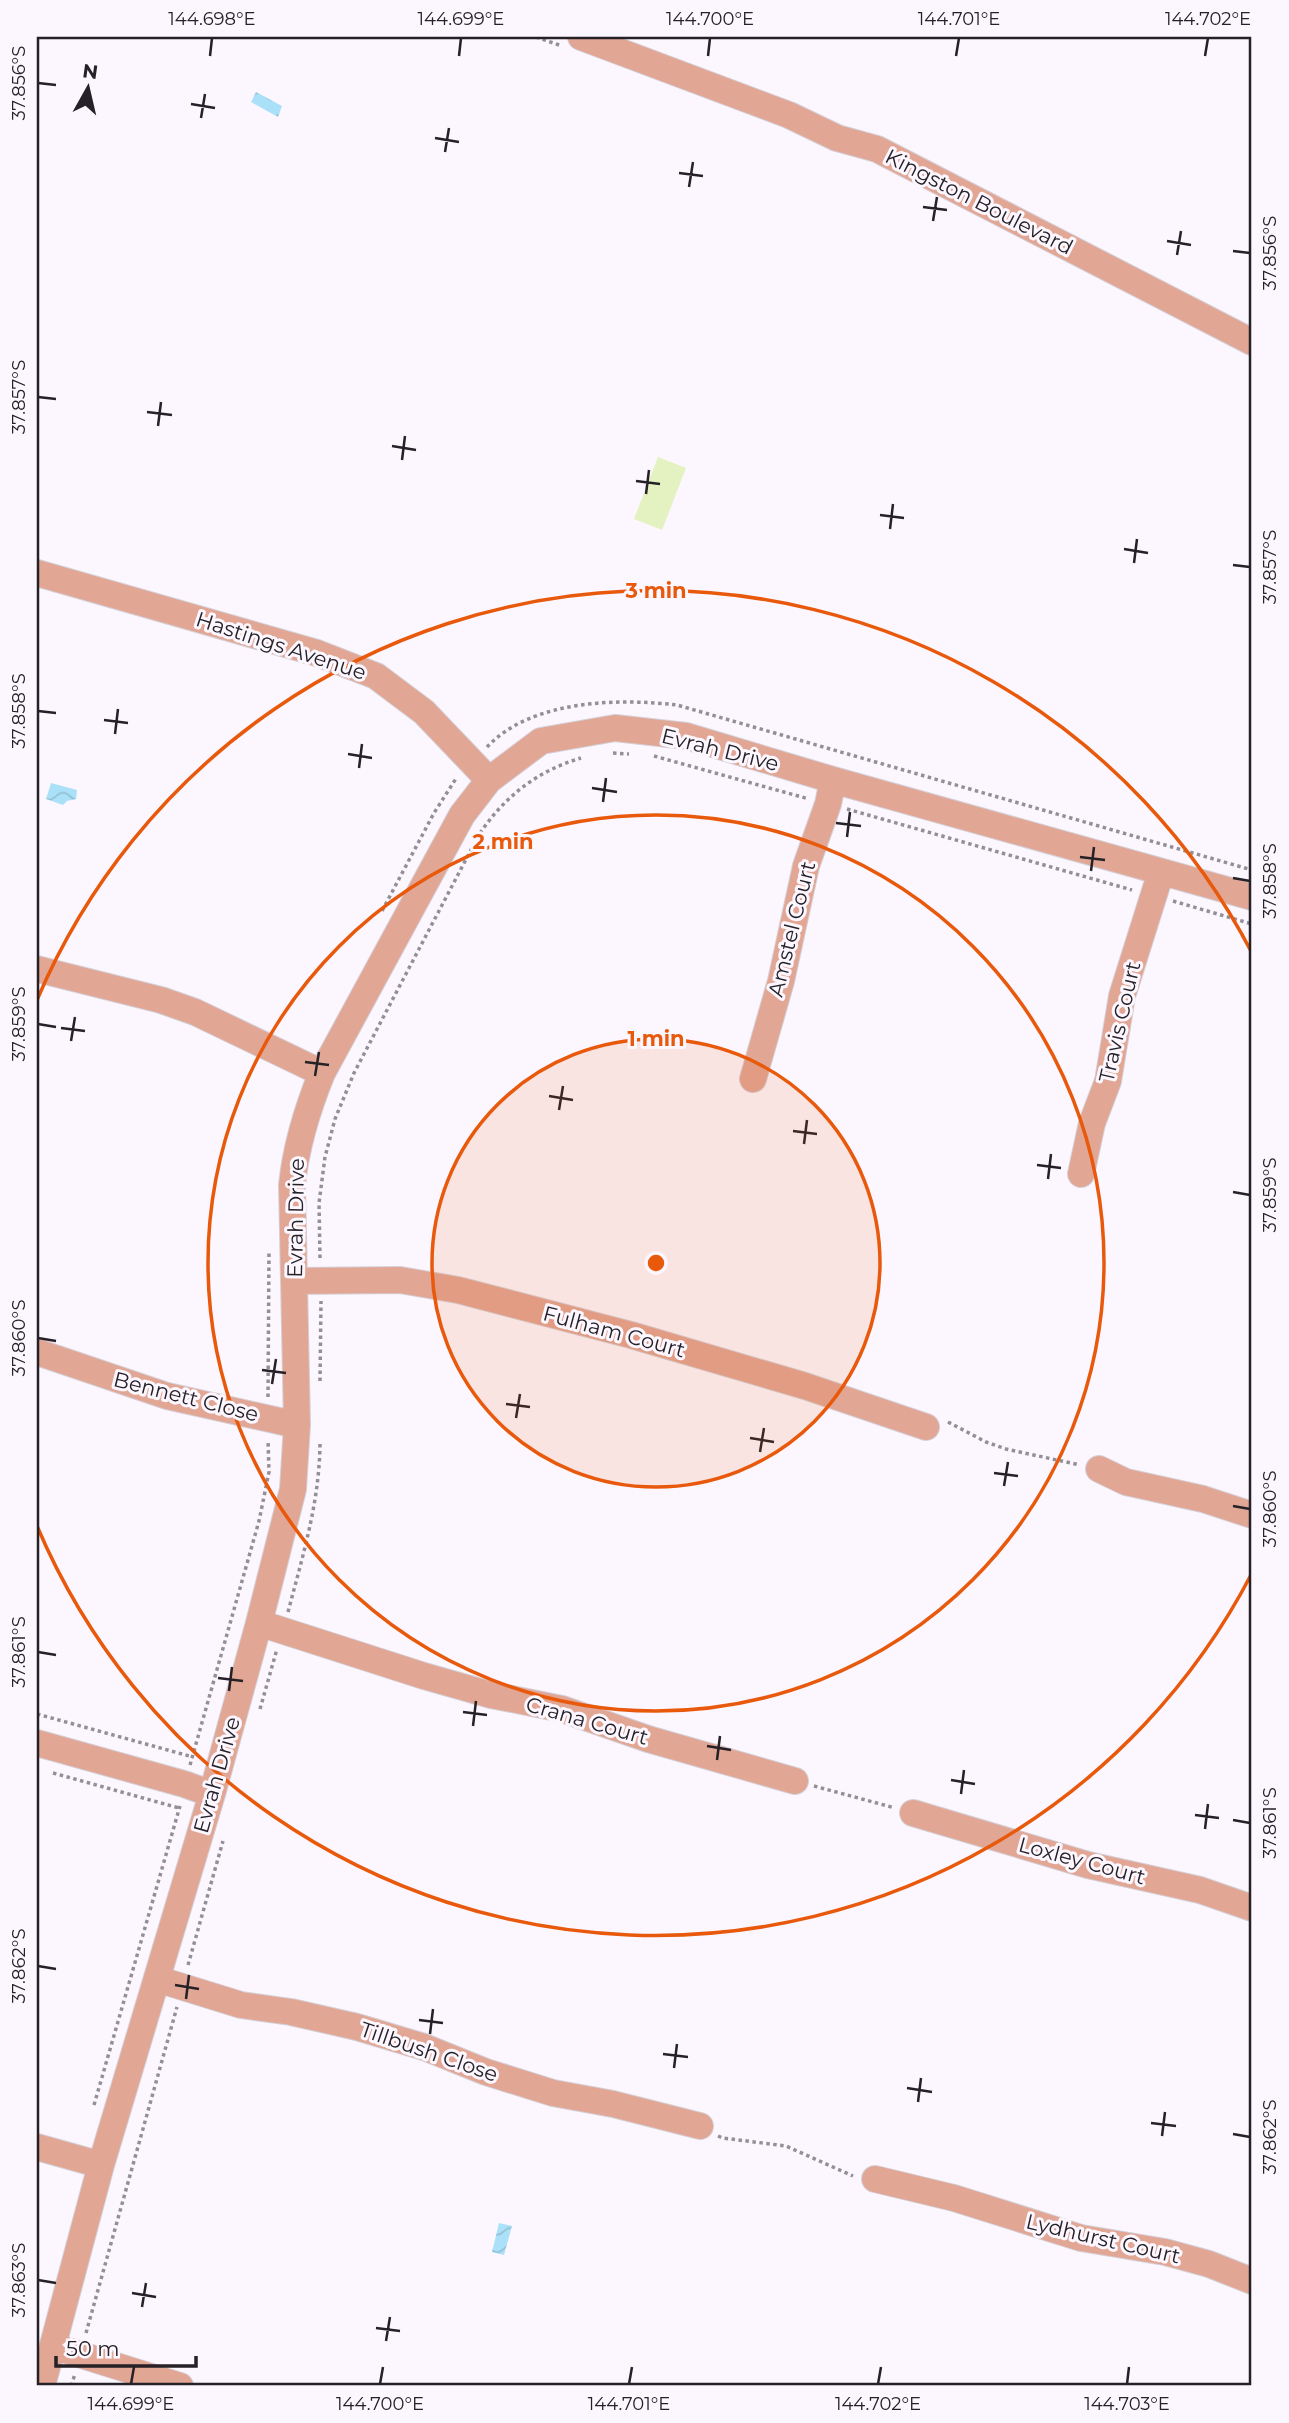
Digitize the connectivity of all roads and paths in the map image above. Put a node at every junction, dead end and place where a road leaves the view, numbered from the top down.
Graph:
1 (536, 37) edge
2 (577, 43) edge
3 (1252, 342) edge
4 (37, 573) edge
5 (604, 754) dead end
6 (639, 755) dead end
7 (652, 756) dead end
8 (583, 758) dead end
9 (489, 780) junction
10 (830, 792) junction
11 (1158, 884) junction
12 (1252, 897) edge
13 (1252, 924) edge
14 (37, 969) edge
15 (322, 1073) junction
16 (753, 1079) dead end
17 (1081, 1174) dead end
18 (308, 1281) junction
19 (37, 1352) edge
20 (320, 1389) dead end
21 (309, 1427) junction
22 (926, 1427) joint
23 (1099, 1469) joint
24 (1252, 1515) edge
25 (271, 1627) junction
26 (260, 1710) dead end
27 (37, 1714) edge
28 (37, 1743) edge
29 (193, 1758) dead end
30 (50, 1772) dead end
31 (795, 1781) joint
32 (212, 1794) junction
33 (179, 1808) dead end
34 (913, 1813) joint
35 (223, 1842) dead end
36 (1252, 1908) edge
37 (170, 1983) junction
38 (700, 2126) joint
39 (37, 2147) edge
40 (101, 2165) junction
41 (875, 2179) joint
42 (1252, 2281) edge
43 (53, 2346) junction
44 (80, 2354) junction
45 (42, 2386) edge
46 (71, 2386) edge
47 (180, 2386) edge

1 - 2 path
2 - 3 street, Kingston Boulevard
4 - 9 street, Hastings Avenue
5 - 6 path
7 - 10 path
8 - 18 path
9 - 10 street, Evrah Drive
9 - 15 street, Evrah Drive
10 - 11 street, Evrah Drive
10 - 11 path
10 - 16 street, Amstel Court
11 - 12 street, Evrah Drive
11 - 13 path
11 - 17 street, Travis Court
14 - 15 street
15 - 18 street, Evrah Drive
18 - 20 path
18 - 21 street, Evrah Drive
18 - 22 street, Fulham Court
19 - 21 street, Bennett Close
21 - 25 street, Evrah Drive
21 - 25 path
22 - 23 path
23 - 24 street
25 - 26 path
25 - 31 street, Crana Court
25 - 32 street, Evrah Drive
27 - 29 path
28 - 32 street
30 - 33 path
31 - 34 path
32 - 37 street, Evrah Drive
34 - 36 street, Loxley Court
35 - 37 path
37 - 38 street, Tillbush Close
37 - 40 street, Evrah Drive
37 - 44 path
38 - 41 path
39 - 40 street
40 - 43 street, Evrah Drive
41 - 42 street, Lydhurst Court
43 - 44 street
43 - 45 street, Evrah Drive
44 - 46 path
44 - 47 street

